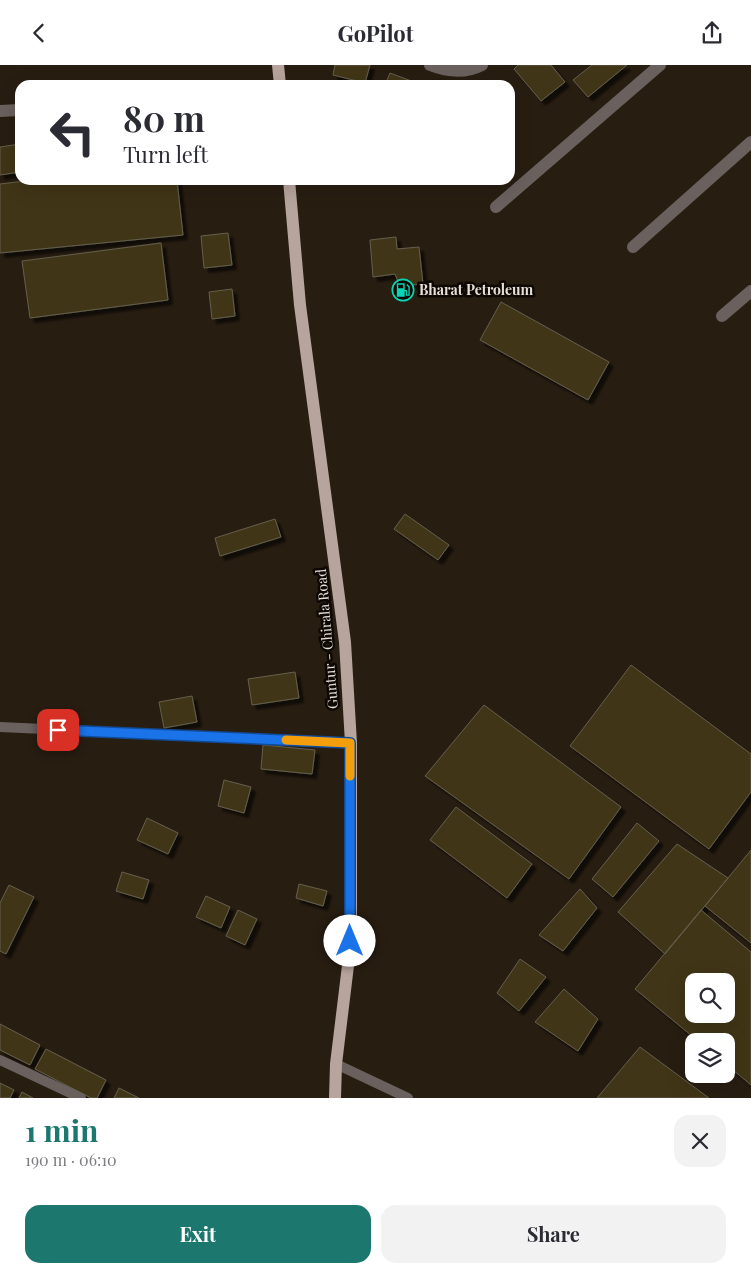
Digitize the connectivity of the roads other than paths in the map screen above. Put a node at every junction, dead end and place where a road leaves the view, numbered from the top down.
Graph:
1 (278, 65) edge
2 (430, 65) edge
3 (482, 65) edge
4 (660, 65) edge
5 (280, 80) edge
6 (15, 110) edge
7 (0, 111) edge
8 (751, 142) edge
9 (289, 185) edge
10 (496, 207) dead end
11 (633, 247) dead end
12 (751, 291) edge
13 (722, 316) dead end
14 (0, 727) edge
15 (350, 743) junction
16 (0, 1060) edge
17 (336, 1064) junction
18 (80, 1098) edge
19 (335, 1098) edge
20 (408, 1098) edge

1 - 5 main road
2 - 3 street
4 - 10 street
6 - 7 street
8 - 11 street
9 - 15 main road, Guntur - Chirala Road
12 - 13 street
14 - 15 lane
15 - 17 main road, Guntur - Chirala Road
16 - 18 lane
17 - 19 main road, Guntur - Chirala Road
17 - 20 lane

